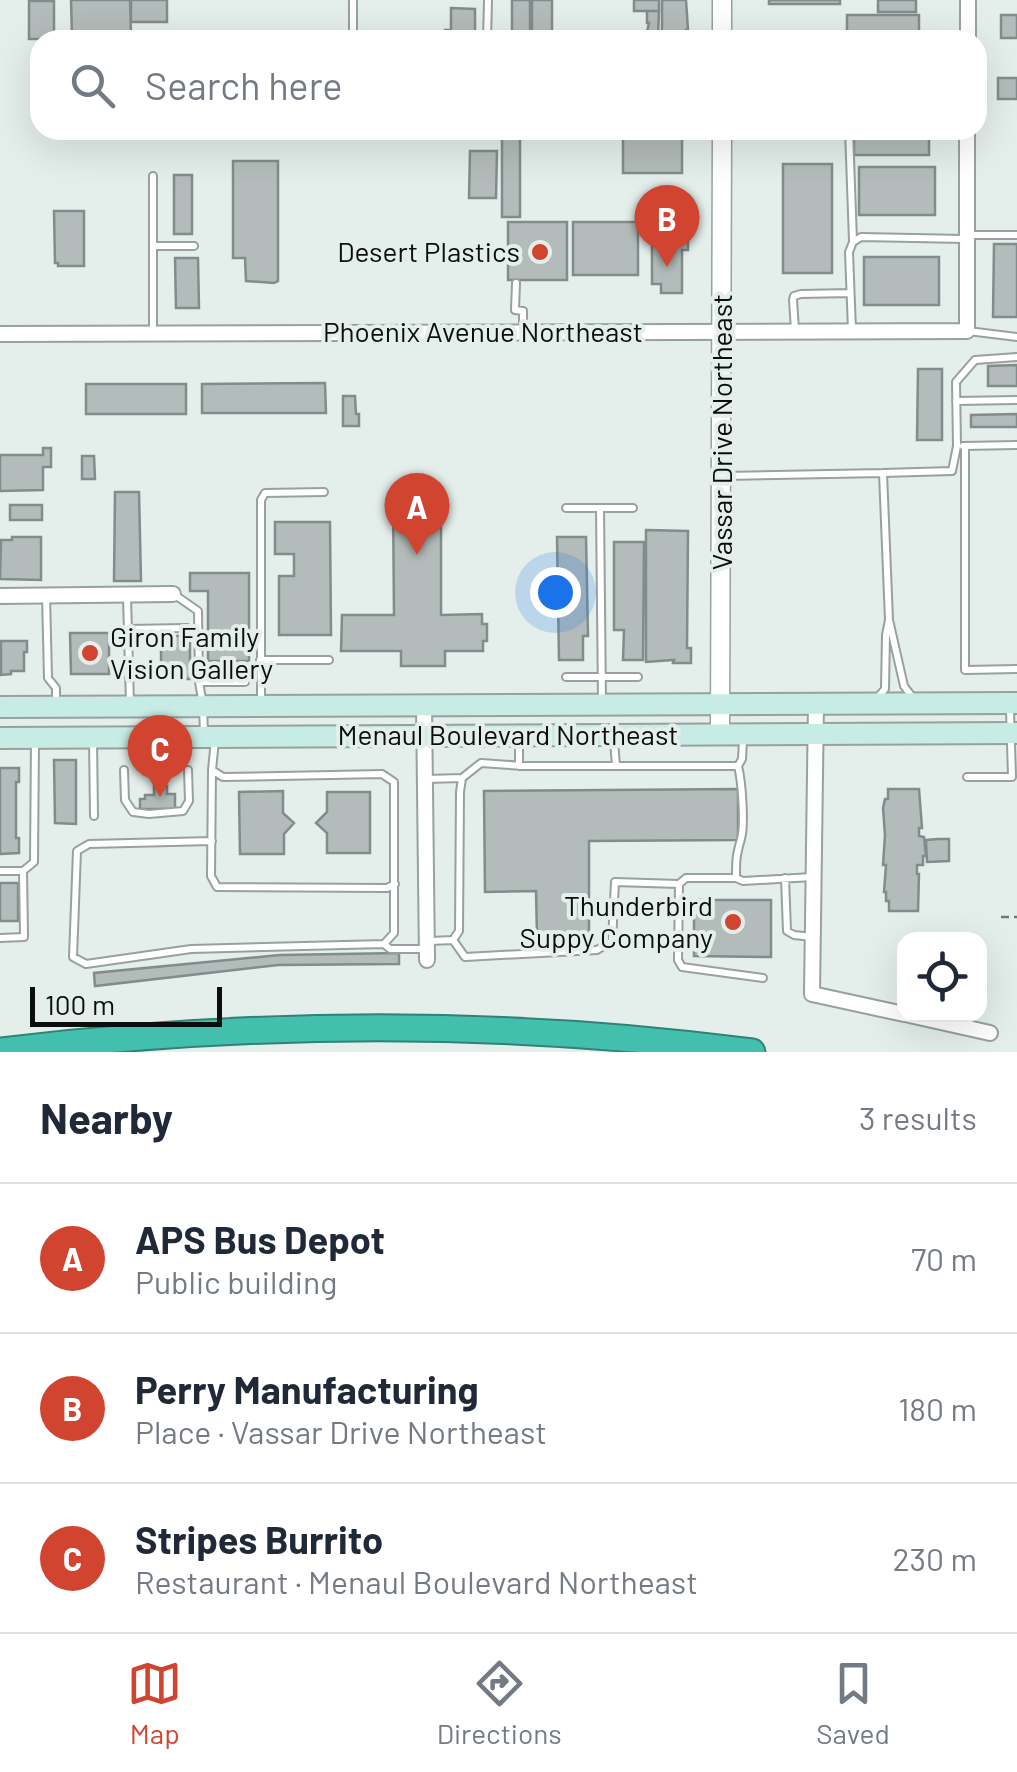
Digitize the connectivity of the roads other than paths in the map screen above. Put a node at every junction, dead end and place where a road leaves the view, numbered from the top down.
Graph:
1 (354, 0) edge
2 (488, 0) edge
3 (722, 0) edge
4 (968, 0) edge
5 (353, 30) edge
6 (487, 30) edge
7 (722, 30) edge
8 (968, 30) edge
9 (722, 140) edge
10 (849, 140) edge
11 (967, 140) edge
12 (153, 176) dead end
13 (1017, 235) edge
14 (967, 237) junction
15 (853, 242) junction
16 (154, 246) junction
17 (194, 246) dead end
18 (516, 284) dead end
19 (850, 292) junction
20 (795, 331) junction
21 (852, 331) junction
22 (966, 331) junction
23 (522, 332) junction
24 (723, 332) junction
25 (0, 334) edge
26 (153, 334) junction
27 (1017, 337) edge
28 (1017, 357) edge
29 (1017, 400) edge
30 (956, 401) junction
31 (1017, 445) edge
32 (961, 446) junction
33 (883, 473) junction
34 (722, 476) junction
35 (324, 492) dead end
36 (566, 508) dead end
37 (600, 508) junction
38 (633, 508) dead end
39 (127, 594) junction
40 (174, 594) joint
41 (46, 595) junction
42 (0, 596) edge
43 (889, 619) junction
44 (187, 628) dead end
45 (128, 629) junction
46 (260, 660) junction
47 (329, 660) dead end
48 (1017, 668) edge
49 (566, 677) dead end
50 (602, 677) junction
51 (638, 677) dead end
52 (199, 682) junction
53 (245, 682) dead end
54 (816, 702) junction
55 (602, 703) junction
56 (720, 703) junction
57 (872, 703) junction
58 (916, 703) junction
59 (1013, 703) edge
60 (424, 704) junction
61 (130, 705) junction
62 (260, 705) junction
63 (0, 706) edge
64 (56, 706) junction
65 (203, 706) junction
66 (1015, 733) edge
67 (519, 734) junction
68 (614, 734) junction
69 (720, 734) junction
70 (743, 734) junction
71 (816, 734) junction
72 (424, 735) junction
73 (210, 736) junction
74 (0, 738) edge
75 (35, 738) junction
76 (93, 738) junction
77 (519, 766) junction
78 (616, 766) junction
79 (738, 766) junction
80 (124, 770) dead end
81 (188, 770) dead end
82 (212, 770) junction
83 (967, 777) dead end
84 (1015, 777) edge
85 (462, 778) junction
86 (425, 779) junction
87 (94, 816) dead end
88 (212, 841) junction
89 (0, 871) edge
90 (23, 871) junction
91 (814, 877) junction
92 (736, 878) junction
93 (785, 878) junction
94 (395, 884) junction
95 (679, 884) junction
96 (812, 936) junction
97 (0, 938) edge
98 (453, 940) junction
99 (384, 944) junction
100 (427, 950) junction
101 (764, 978) dead end
102 (897, 1012) edge
103 (941, 1022) edge
104 (990, 1033) dead end
105 (0, 1051) edge
106 (752, 1052) edge

1 - 5 lane
2 - 6 lane
3 - 7 street
4 - 8 street
9 - 24 street, Vassar Drive Northeast
10 - 15 lane
11 - 14 street
12 - 16 lane
13 - 14 lane
14 - 15 lane
14 - 22 street
15 - 19 lane
16 - 17 lane
16 - 26 lane
18 - 23 lane
19 - 20 lane
19 - 21 lane
20 - 21 street, Phoenix Avenue Northeast
20 - 24 street, Phoenix Avenue Northeast
21 - 22 street, Phoenix Avenue Northeast
22 - 27 lane
23 - 24 street, Phoenix Avenue Northeast
23 - 26 street, Phoenix Avenue Northeast
24 - 34 street, Vassar Drive Northeast
25 - 26 street, Phoenix Avenue Northeast
28 - 30 lane
29 - 30 lane
30 - 32 lane
31 - 32 lane
32 - 33 lane
32 - 48 lane
33 - 34 lane
33 - 43 lane
34 - 56 street, Vassar Drive Northeast
35 - 46 lane
36 - 37 lane
37 - 38 lane
37 - 50 lane
39 - 40 street
39 - 41 street
39 - 45 lane
40 - 52 lane
41 - 42 street
41 - 64 lane
43 - 57 lane
43 - 58 lane
44 - 45 lane
45 - 61 lane
46 - 47 lane
46 - 62 lane
49 - 50 lane
50 - 51 lane
50 - 55 lane
52 - 53 lane
52 - 65 lane
54 - 56 main road, Menaul Boulevard Northeast
54 - 57 main road, Menaul Boulevard Northeast
54 - 71 street
55 - 56 main road, Menaul Boulevard Northeast
55 - 60 main road, Menaul Boulevard Northeast
56 - 69 street, Vassar Drive Northeast
57 - 58 main road, Menaul Boulevard Northeast
58 - 59 main road, Menaul Boulevard Northeast
59 - 66 lane
60 - 62 main road, Menaul Boulevard Northeast
60 - 72 street
61 - 64 main road, Menaul Boulevard Northeast
61 - 65 main road, Menaul Boulevard Northeast
62 - 65 main road, Menaul Boulevard Northeast
63 - 64 main road, Menaul Boulevard Northeast
65 - 73 lane
66 - 71 main road, Menaul Boulevard Northeast
66 - 84 lane
67 - 68 main road, Menaul Boulevard Northeast
67 - 72 main road, Menaul Boulevard Northeast
67 - 77 lane
68 - 69 main road, Menaul Boulevard Northeast
68 - 78 lane
69 - 70 main road, Menaul Boulevard Northeast
70 - 71 main road, Menaul Boulevard Northeast
70 - 79 lane
71 - 91 street
72 - 73 main road, Menaul Boulevard Northeast
72 - 86 street
73 - 76 main road, Menaul Boulevard Northeast
73 - 82 lane
74 - 75 main road, Menaul Boulevard Northeast
75 - 76 main road, Menaul Boulevard Northeast
75 - 90 lane
76 - 87 lane
77 - 78 lane
77 - 85 lane
78 - 79 lane
79 - 92 lane
80 - 81 lane
82 - 88 lane
82 - 94 lane
83 - 84 lane
85 - 86 lane
85 - 98 lane
86 - 100 street
88 - 94 lane
88 - 99 lane
89 - 90 lane
90 - 97 lane
91 - 93 lane
91 - 96 street
92 - 93 lane
92 - 95 lane
93 - 96 lane
94 - 99 lane
95 - 98 lane
95 - 101 lane
96 - 102 street
98 - 100 lane
99 - 100 lane
103 - 104 street
105 - 106 highway

